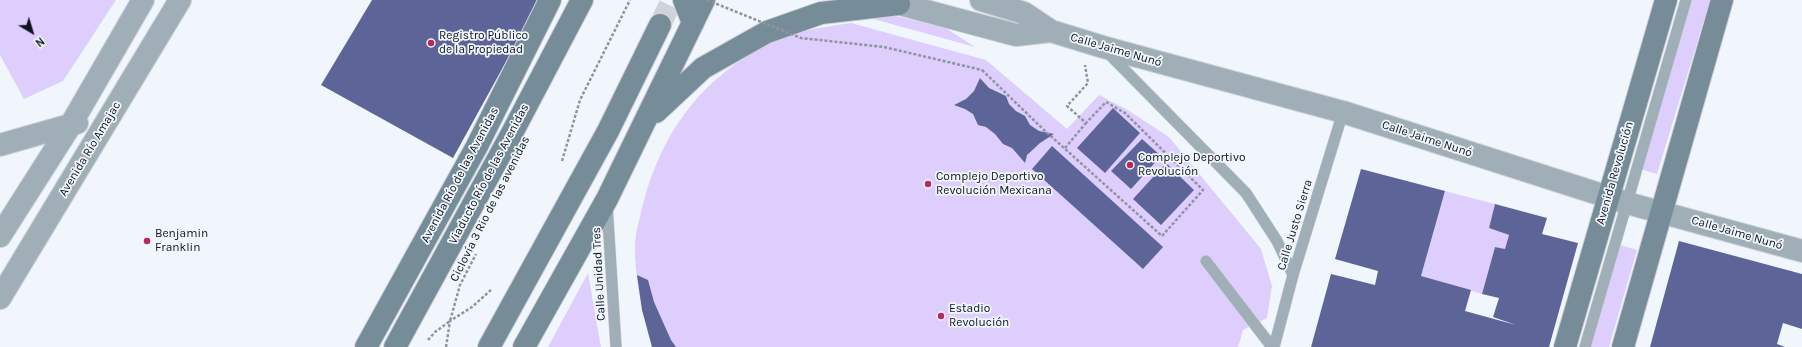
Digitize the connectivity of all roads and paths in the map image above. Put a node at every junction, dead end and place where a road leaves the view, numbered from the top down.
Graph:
1 (143, 0) edge
2 (180, 0) edge
3 (550, 0) edge
4 (582, 0) edge
5 (630, 0) edge
6 (684, 0) edge
7 (704, 0) edge
8 (707, 0) edge
9 (981, 0) edge
10 (1666, 0) edge
11 (1686, 0) edge
12 (1722, 0) edge
13 (892, 2) edge
14 (693, 23) junction
15 (660, 25) tunnel mouth
16 (1052, 31) junction
17 (1079, 39) junction
18 (1103, 47) junction
19 (112, 112) junction
20 (1343, 112) junction
21 (646, 121) junction
22 (1086, 124) junction
23 (70, 126) junction
24 (0, 145) edge
25 (1065, 148) junction
26 (560, 168) dead end
27 (607, 199) junction
28 (1618, 200) junction
29 (1661, 212) junction
30 (0, 236) edge
31 (479, 248) dead end
32 (1802, 251) edge
33 (1206, 261) dead end
34 (1293, 275) junction
35 (434, 276) junction
36 (3, 285) edge
37 (496, 286) dead end
38 (450, 320) junction
39 (503, 321) junction
40 (373, 337) edge
41 (427, 341) dead end
42 (395, 347) edge
43 (446, 347) edge
44 (489, 347) edge
45 (508, 347) edge
46 (524, 347) edge
47 (616, 347) edge
48 (1273, 347) edge
49 (1565, 347) edge
50 (1585, 347) edge
51 (1623, 347) edge

1 - 23 street
2 - 19 street, Avenida Río Amajac
3 - 40 main road, Avenida Río de las Avenidas
4 - 35 main road, Viaducto Río de las Avenidas
5 - 26 path
6 - 14 main road
7 - 14 main road
8 - 25 path, bridge
9 - 16 street, Calle Jaime Nunó
10 - 28 main road, Avenida Revolución
11 - 28 lane
12 - 29 main road
13 - 16 street, Calle Jaime Nunó
13 - 21 main road
14 - 21 main road
15 - 39 main road
16 - 17 street, Calle Jaime Nunó
17 - 18 street, Calle Jaime Nunó
17 - 22 path
18 - 20 street, Calle Jaime Nunó
18 - 34 lane
19 - 23 street
19 - 36 street, Avenida Río Amajac
20 - 28 street, Calle Jaime Nunó
20 - 34 lane, Calle Justo Sierra
21 - 27 main road
22 - 25 path
22 - 25 path
23 - 24 street
23 - 30 street
27 - 46 main road
27 - 47 lane, Calle Unidad Tres
28 - 29 street, Calle Jaime Nunó
28 - 49 main road, Avenida Revolución
28 - 50 lane
29 - 32 street, Calle Jaime Nunó
29 - 51 main road
31 - 38 path, Ciclovía 3 Rio de las avenidas
33 - 48 lane
34 - 48 lane, Calle Justo Sierra
35 - 40 main road
35 - 42 main road, Viaducto Río de las Avenidas
37 - 38 path
38 - 41 path
38 - 43 path, Ciclovía 3 Rio de las avenidas
39 - 44 main road
39 - 45 main road

